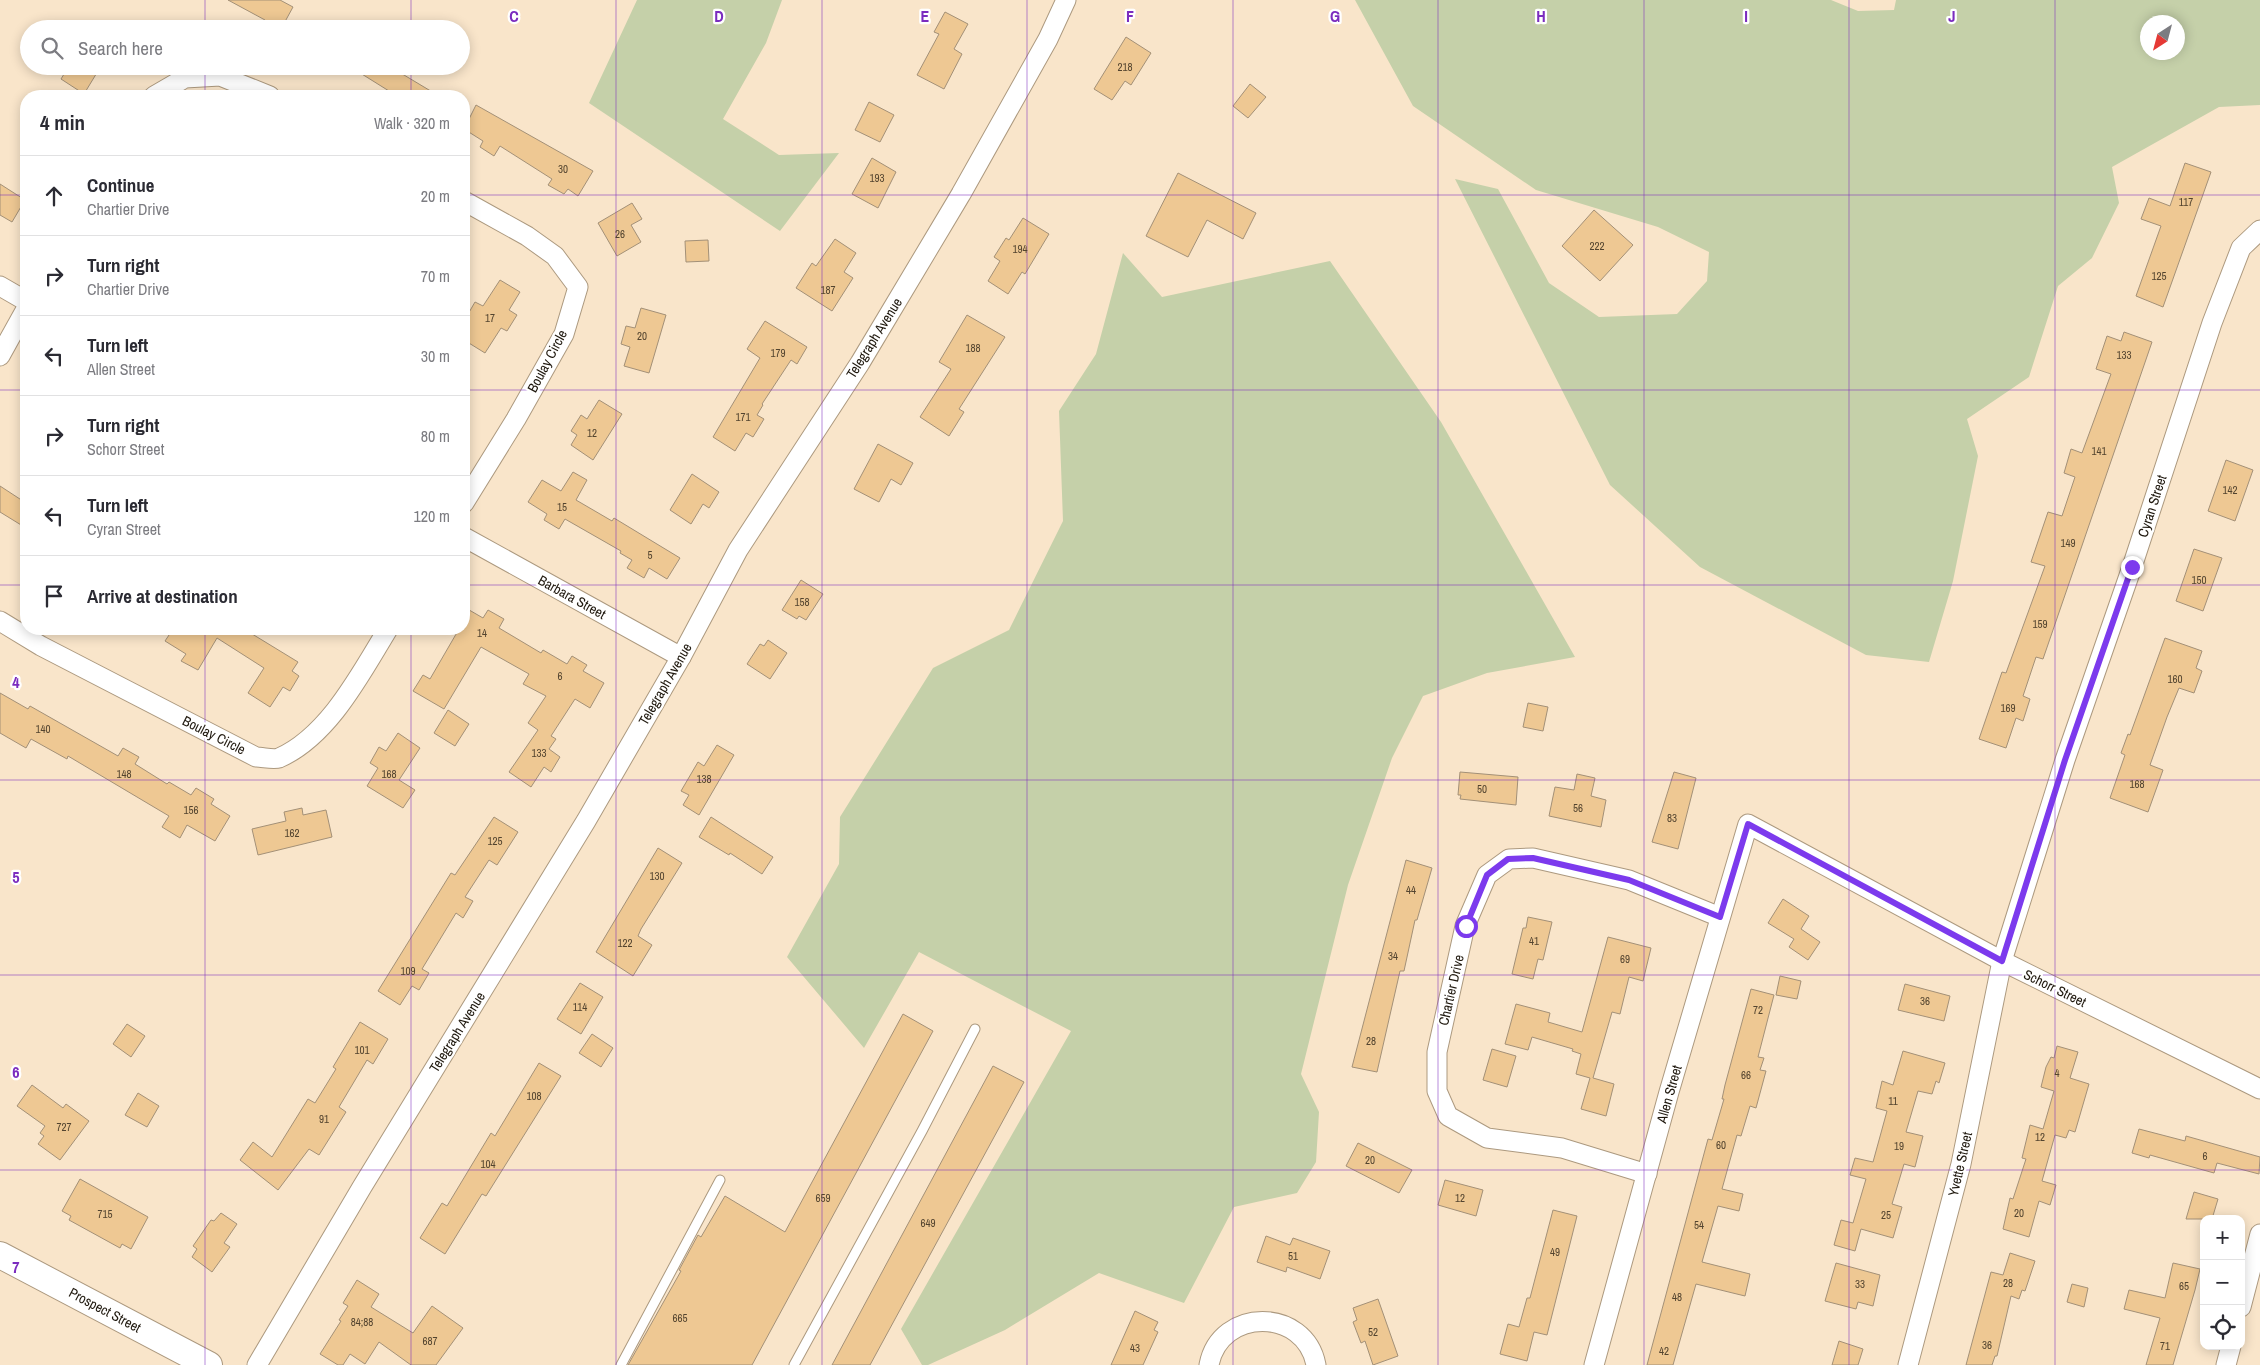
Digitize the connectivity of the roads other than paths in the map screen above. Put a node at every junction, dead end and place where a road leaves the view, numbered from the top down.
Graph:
1 (1066, 0) edge
2 (164, 90) edge
3 (255, 90) edge
4 (470, 204) edge
5 (2260, 230) edge
6 (0, 286) edge
7 (20, 298) edge
8 (20, 320) edge
9 (0, 356) edge
10 (470, 493) edge
11 (470, 540) edge
12 (0, 621) edge
13 (20, 633) edge
14 (23, 635) edge
15 (384, 635) edge
16 (681, 658) junction
17 (1748, 824) joint
18 (1720, 917) junction
19 (2002, 961) junction
20 (975, 1029) dead end
21 (2260, 1089) edge
22 (1647, 1174) junction
23 (720, 1180) dead end
24 (2260, 1234) edge
25 (0, 1255) edge
26 (2241, 1305) edge
27 (2230, 1350) edge
28 (209, 1365) edge
29 (257, 1365) edge
30 (621, 1365) edge
31 (794, 1365) edge
32 (1209, 1365) edge
33 (1316, 1365) edge
34 (1594, 1365) edge
35 (1908, 1365) edge
36 (2226, 1365) edge

1 - 16 street, Telegraph Avenue
2 - 3 street
4 - 10 street, Boulay Circle
5 - 19 street, Cyran Street
6 - 7 street
8 - 9 street
11 - 16 street, Barbara Street
12 - 13 street, Boulay Circle
14 - 15 street, Boulay Circle
16 - 29 street, Telegraph Avenue
17 - 18 street, Allen Street
17 - 19 street, Schorr Street
18 - 22 street, Allen Street
18 - 22 street, Chartier Drive
19 - 21 street, Schorr Street
19 - 35 street, Yvette Street
20 - 31 lane
22 - 34 street, Allen Street
23 - 30 lane
24 - 26 street
25 - 28 main road, Prospect Street
27 - 36 street
32 - 33 street

